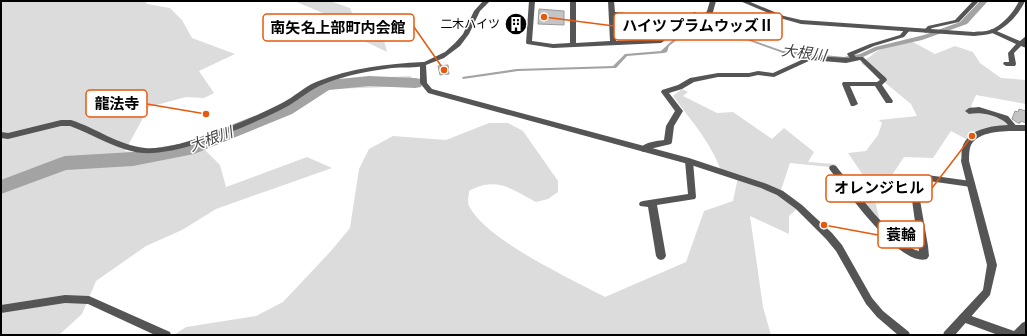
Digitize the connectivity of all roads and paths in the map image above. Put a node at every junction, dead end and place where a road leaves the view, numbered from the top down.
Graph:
1 (485, 1) edge
2 (532, 1) edge
3 (573, 1) edge
4 (611, 1) edge
5 (713, 1) edge
6 (743, 1) edge
7 (976, 1) edge
8 (1022, 1) edge
9 (612, 14) junction
10 (694, 14) dead end
11 (706, 16) junction
12 (751, 28) dead end
13 (907, 30) junction
14 (928, 31) junction
15 (992, 32) junction
16 (1026, 38) edge
17 (613, 43) junction
18 (573, 45) junction
19 (1023, 45) edge
20 (852, 57) junction
21 (423, 64) junction
22 (1013, 65) dead end
23 (877, 84) junction
24 (841, 91) dead end
25 (848, 92) junction
26 (889, 101) dead end
27 (854, 104) dead end
28 (969, 111) dead end
29 (1014, 128) junction
30 (1026, 128) edge
31 (1, 135) edge
32 (643, 149) junction
33 (689, 162) junction
34 (833, 168) dead end
35 (971, 184) junction
36 (661, 256) dead end
37 (1, 309) edge
38 (963, 318) junction
39 (1026, 326) edge
40 (166, 335) edge
41 (905, 335) edge
42 (948, 335) edge
43 (1012, 335) edge
44 (1018, 335) edge

1 - 21 street
2 - 18 street
3 - 18 street
4 - 9 street
5 - 11 street
6 - 13 street
7 - 14 street
8 - 15 street
9 - 17 street
9 - 17 street
10 - 11 street
11 - 12 street
13 - 14 street
13 - 20 street
14 - 15 street
15 - 19 street
16 - 19 street
17 - 18 street
19 - 22 street
20 - 23 street
20 - 32 street
21 - 31 street
21 - 32 street
23 - 25 street
23 - 26 street
24 - 25 street
25 - 27 street
28 - 29 street
29 - 30 street
29 - 35 street
32 - 33 street
33 - 36 street
33 - 41 street
34 - 35 street
35 - 38 street
37 - 40 street
38 - 42 street
38 - 43 street
39 - 44 street

